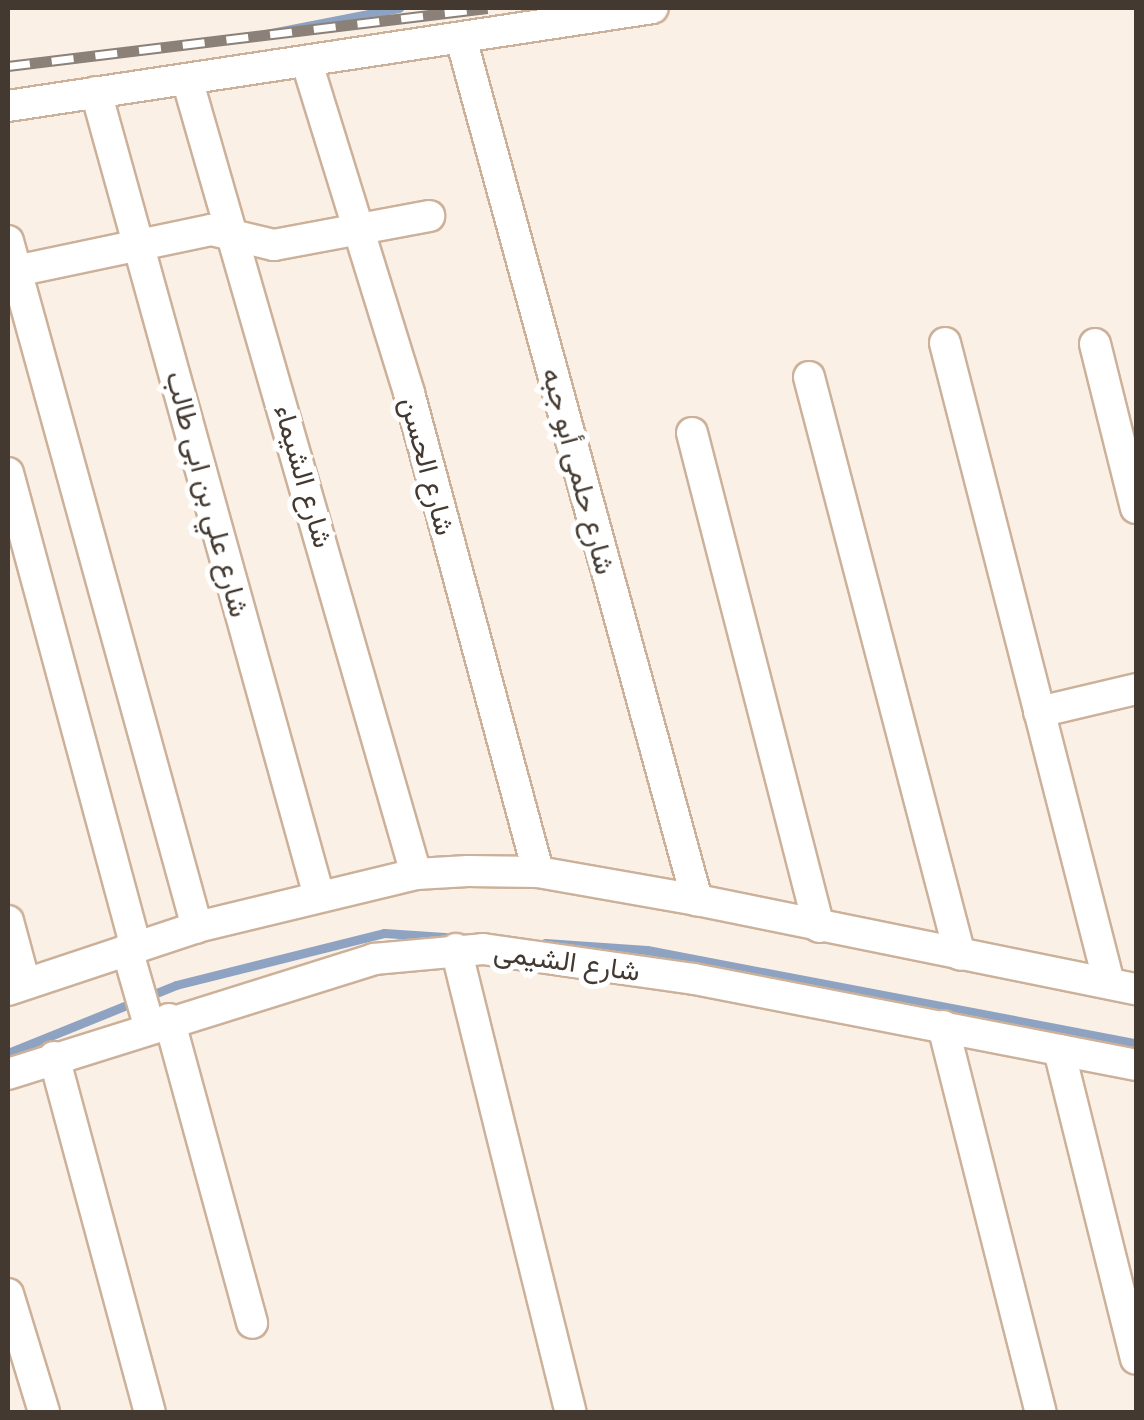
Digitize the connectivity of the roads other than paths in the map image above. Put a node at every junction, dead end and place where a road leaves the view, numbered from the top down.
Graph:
1 (653, 8) edge
2 (462, 42) junction
3 (307, 63) junction
4 (187, 80) junction
5 (96, 92) junction
6 (8, 106) edge
7 (429, 216) dead end
8 (358, 230) junction
9 (234, 232) junction
10 (8, 241) edge
11 (139, 245) junction
12 (16, 271) junction
13 (945, 343) dead end
14 (1094, 344) dead end
15 (808, 377) dead end
16 (692, 433) dead end
17 (8, 473) edge
18 (1136, 508) edge
19 (1136, 689) edge
20 (1039, 712) junction
21 (538, 872) junction
22 (416, 874) junction
23 (319, 896) junction
24 (697, 900) junction
25 (8, 920) edge
26 (197, 927) junction
27 (819, 927) junction
28 (132, 948) junction
29 (456, 949) junction
30 (960, 955) junction
31 (1122, 986) edge
32 (16, 987) edge
33 (159, 1022) junction
34 (943, 1026) junction
35 (1059, 1050) junction
36 (54, 1057) junction
37 (1136, 1065) edge
38 (8, 1074) edge
39 (8, 1294) edge
40 (252, 1323) dead end
41 (1136, 1359) edge
42 (44, 1412) edge
43 (150, 1412) edge
44 (571, 1412) edge
45 (1041, 1412) edge

1 - 2 street
2 - 3 street
2 - 24 street, شارع حلمى أبو جبه
3 - 4 street
3 - 8 street, شارع الحسن
4 - 5 street
4 - 9 street, شارع الشيماء
5 - 6 street
5 - 11 street, شارع علي بن ابى طالب
7 - 8 street
8 - 9 street
8 - 21 street, شارع الحسن
9 - 11 street
9 - 22 street, شارع الشيماء
10 - 12 street
11 - 12 street
11 - 23 street, شارع علي بن ابى طالب
12 - 26 street
13 - 20 street
14 - 18 street
15 - 30 street
16 - 27 street
17 - 28 street
19 - 20 street
20 - 31 street
21 - 22 street
21 - 24 street
22 - 23 street
23 - 26 street
24 - 27 street
25 - 32 street
26 - 28 street
27 - 30 street
28 - 32 street
28 - 33 street
29 - 33 street, شارع الشيمى
29 - 34 street, شارع الشيمى
29 - 44 street
30 - 31 street
33 - 36 street, شارع الشيمى
33 - 40 street
34 - 35 street, شارع الشيمى
34 - 45 street
35 - 37 street, شارع الشيمى
35 - 41 street
36 - 38 street, شارع الشيمى
36 - 43 street
39 - 42 street

